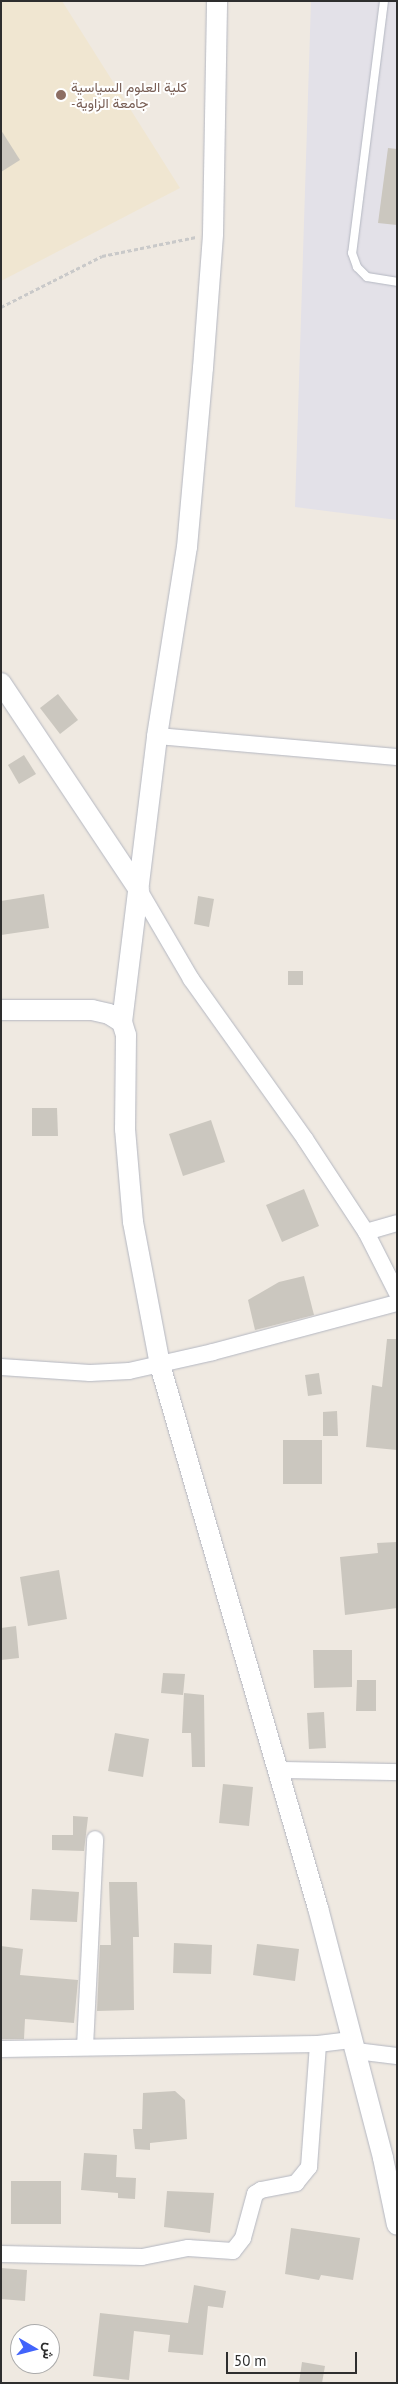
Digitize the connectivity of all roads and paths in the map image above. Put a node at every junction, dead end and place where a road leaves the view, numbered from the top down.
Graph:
1 (217, 1) edge
2 (384, 1) edge
3 (213, 234) junction
4 (397, 282) edge
5 (1, 308) edge
6 (1, 683) edge
7 (157, 736) junction
8 (397, 757) edge
9 (139, 890) junction
10 (1, 1010) edge
11 (122, 1022) junction
12 (397, 1223) edge
13 (366, 1232) junction
14 (397, 1293) edge
15 (397, 1304) edge
16 (160, 1365) junction
17 (1, 1367) edge
18 (278, 1770) junction
19 (397, 1772) edge
20 (94, 1839) dead end
21 (318, 2044) junction
22 (354, 2045) junction
23 (85, 2047) junction
24 (1, 2049) edge
25 (397, 2056) edge
26 (397, 2225) edge
27 (1, 2254) edge

1 - 3 street
2 - 4 lane
3 - 5 path
3 - 7 street
6 - 9 street
7 - 8 street
7 - 9 street
9 - 11 street
9 - 13 street
10 - 11 street
11 - 16 street
12 - 13 street
13 - 14 street
15 - 16 street
16 - 17 street
16 - 18 street
18 - 19 street
18 - 22 street
20 - 23 street
21 - 22 street
21 - 23 street
21 - 27 street
22 - 25 street
22 - 26 street
23 - 24 street

